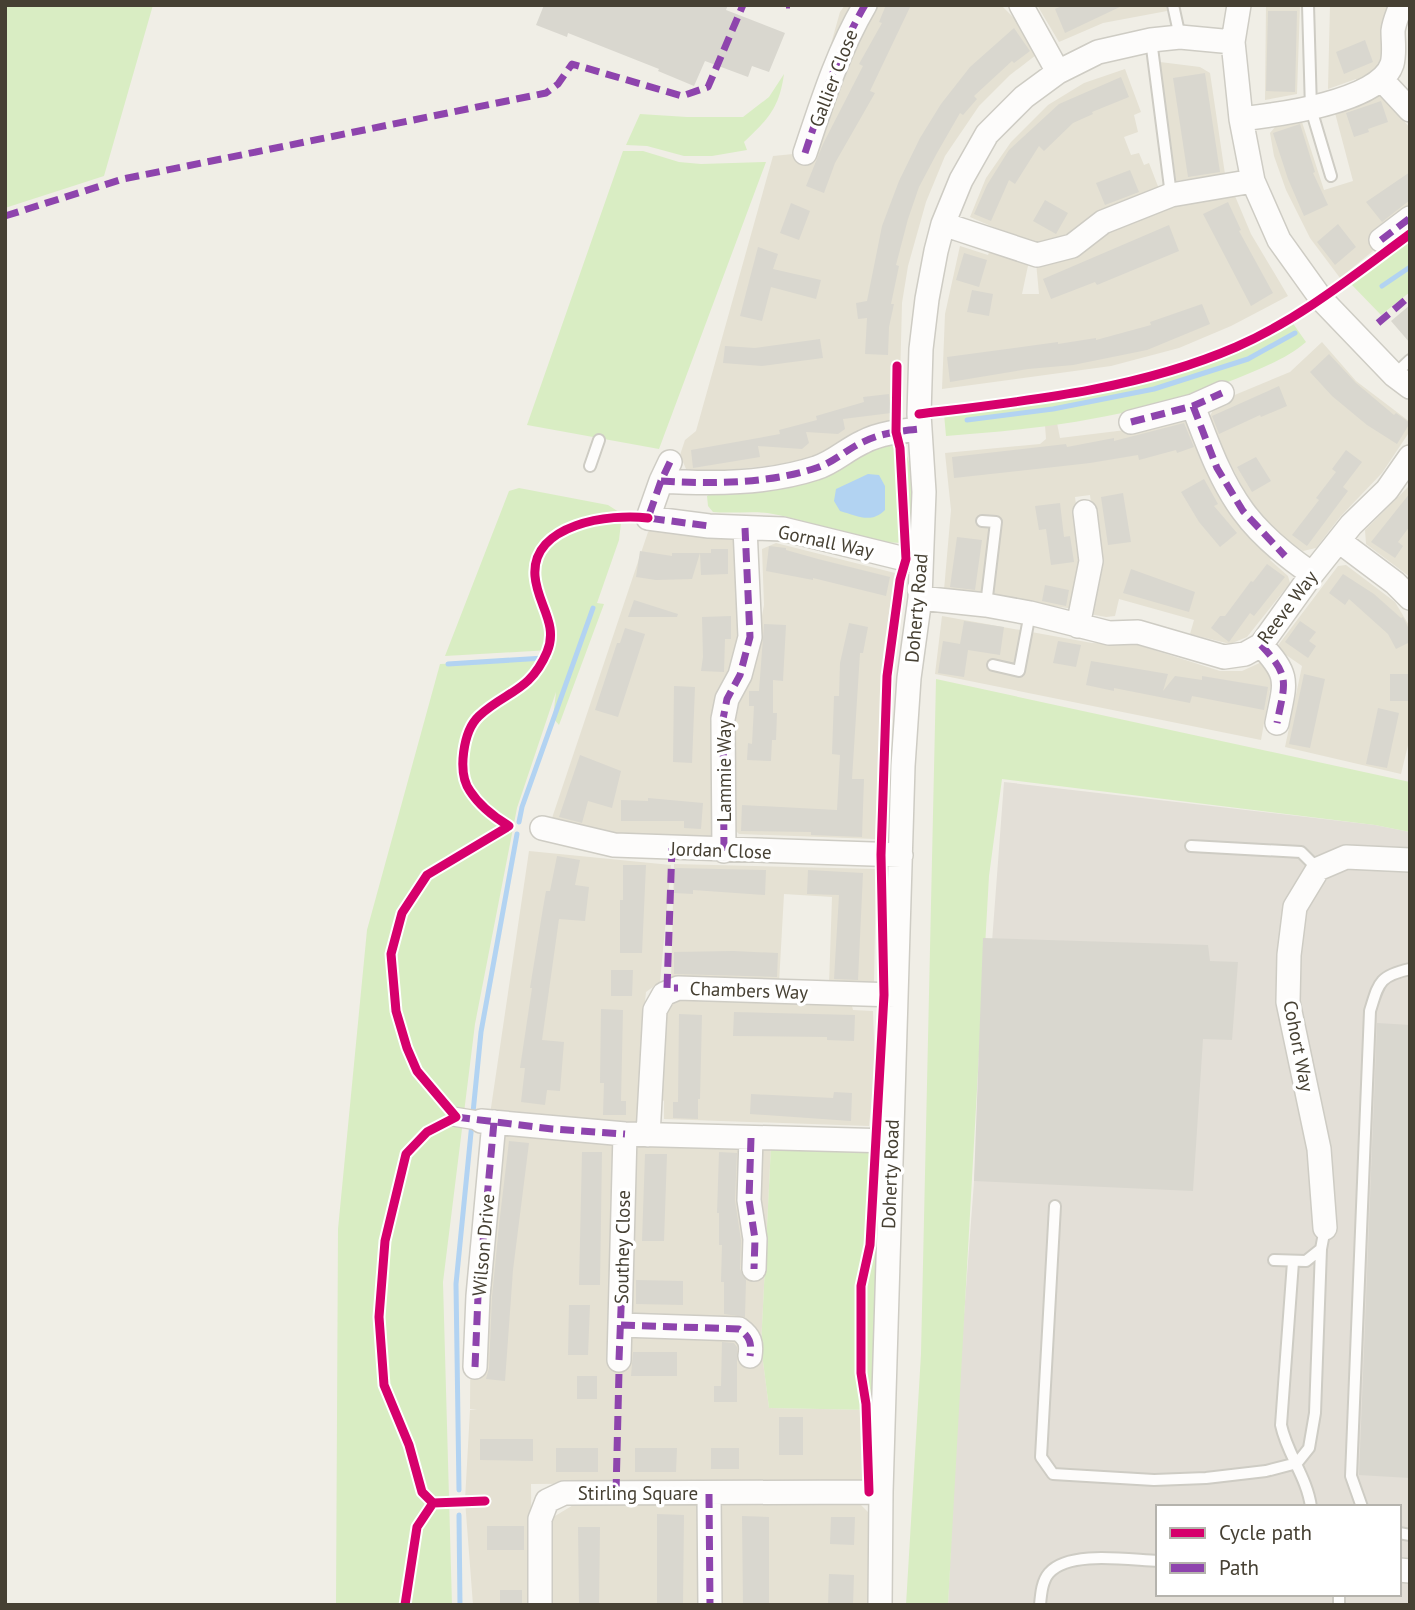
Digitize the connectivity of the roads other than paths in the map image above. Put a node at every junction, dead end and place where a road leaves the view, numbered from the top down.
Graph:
1 (864, 5) edge
2 (1021, 5) edge
3 (1173, 5) edge
4 (1239, 5) edge
5 (1308, 5) edge
6 (1401, 5) edge
7 (1180, 37) junction
8 (1151, 40) junction
9 (1233, 42) junction
10 (1058, 72) junction
11 (1382, 80) junction
12 (1311, 109) junction
13 (1410, 110) edge
14 (1241, 120) junction
15 (805, 153) dead end
16 (1331, 176) dead end
17 (1253, 181) junction
18 (1171, 195) junction
19 (1410, 218) edge
20 (943, 224) junction
21 (1381, 240) dead end
22 (1405, 374) edge
23 (1222, 393) dead end
24 (1194, 406) junction
25 (1131, 422) dead end
26 (920, 429) junction
27 (599, 440) dead end
28 (1410, 457) edge
29 (590, 466) dead end
30 (1085, 512) dead end
31 (982, 521) dead end
32 (746, 528) junction
33 (1339, 541) junction
34 (921, 563) junction
35 (1311, 574) junction
36 (920, 598) junction
37 (1410, 598) edge
38 (986, 605) junction
39 (1030, 613) junction
40 (1078, 626) junction
41 (1261, 645) junction
42 (993, 665) dead end
43 (1277, 723) dead end
44 (542, 828) dead end
45 (1191, 846) dead end
46 (724, 850) junction
47 (901, 855) junction
48 (1410, 860) edge
49 (1318, 869) junction
50 (1410, 969) edge
51 (895, 995) junction
52 (625, 1134) junction
53 (648, 1135) junction
54 (751, 1138) junction
55 (891, 1141) junction
56 (1055, 1206) dead end
57 (1323, 1239) junction
58 (1274, 1260) dead end
59 (1293, 1262) junction
60 (754, 1269) dead end
61 (621, 1325) junction
62 (750, 1356) dead end
63 (619, 1360) dead end
64 (475, 1367) dead end
65 (1297, 1463) junction
66 (881, 1492) junction
67 (709, 1494) junction
68 (1311, 1505) edge
69 (1361, 1505) edge
70 (1156, 1561) edge
71 (540, 1605) edge
72 (709, 1605) edge
73 (880, 1605) edge
74 (1040, 1605) edge

1 - 15 street, Gallier Close
2 - 10 street
3 - 7 lane
4 - 9 street
5 - 12 lane
6 - 11 street
7 - 8 street, Doherty Road
7 - 9 street, Doherty Road
8 - 10 street, Doherty Road
8 - 18 lane
9 - 14 street
10 - 20 street, Doherty Road
11 - 12 street
11 - 13 street
12 - 14 street
12 - 16 lane
14 - 17 street
17 - 18 street
17 - 22 street
18 - 20 street
19 - 21 street
20 - 26 street, Doherty Road
23 - 24 street
24 - 25 street
24 - 35 street
26 - 32 street, Gornall Way
26 - 34 street, Doherty Road
27 - 29 lane
28 - 33 street, Reeve Way
30 - 40 street
31 - 38 lane
32 - 34 street, Gornall Way
32 - 46 street, Lammie Way
33 - 35 street, Reeve Way
33 - 37 street
34 - 36 street, Doherty Road
35 - 41 street, Reeve Way
36 - 38 street, Reeve Way
36 - 47 street, Doherty Road
38 - 39 street, Reeve Way
39 - 40 street, Reeve Way
39 - 42 lane
40 - 41 street, Reeve Way
41 - 43 street
44 - 46 street, Jordan Close
45 - 49 lane
46 - 47 street, Jordan Close
47 - 51 street, Doherty Road
48 - 49 street
49 - 57 street, Cohort Way
50 - 69 lane
51 - 53 street, Chambers Way
51 - 55 street, Doherty Road
52 - 53 street
52 - 61 street, Southey Close
52 - 64 street, Wilson Drive
53 - 54 street
54 - 55 street
54 - 60 street
55 - 66 street, Doherty Road
56 - 65 lane
57 - 59 lane
57 - 65 lane
58 - 59 lane
59 - 65 lane
61 - 62 street
61 - 63 street, Southey Close
65 - 68 lane
66 - 67 street, Stirling Square
66 - 73 street
67 - 71 street, Stirling Square
67 - 72 street, Stirling Square
70 - 74 lane

